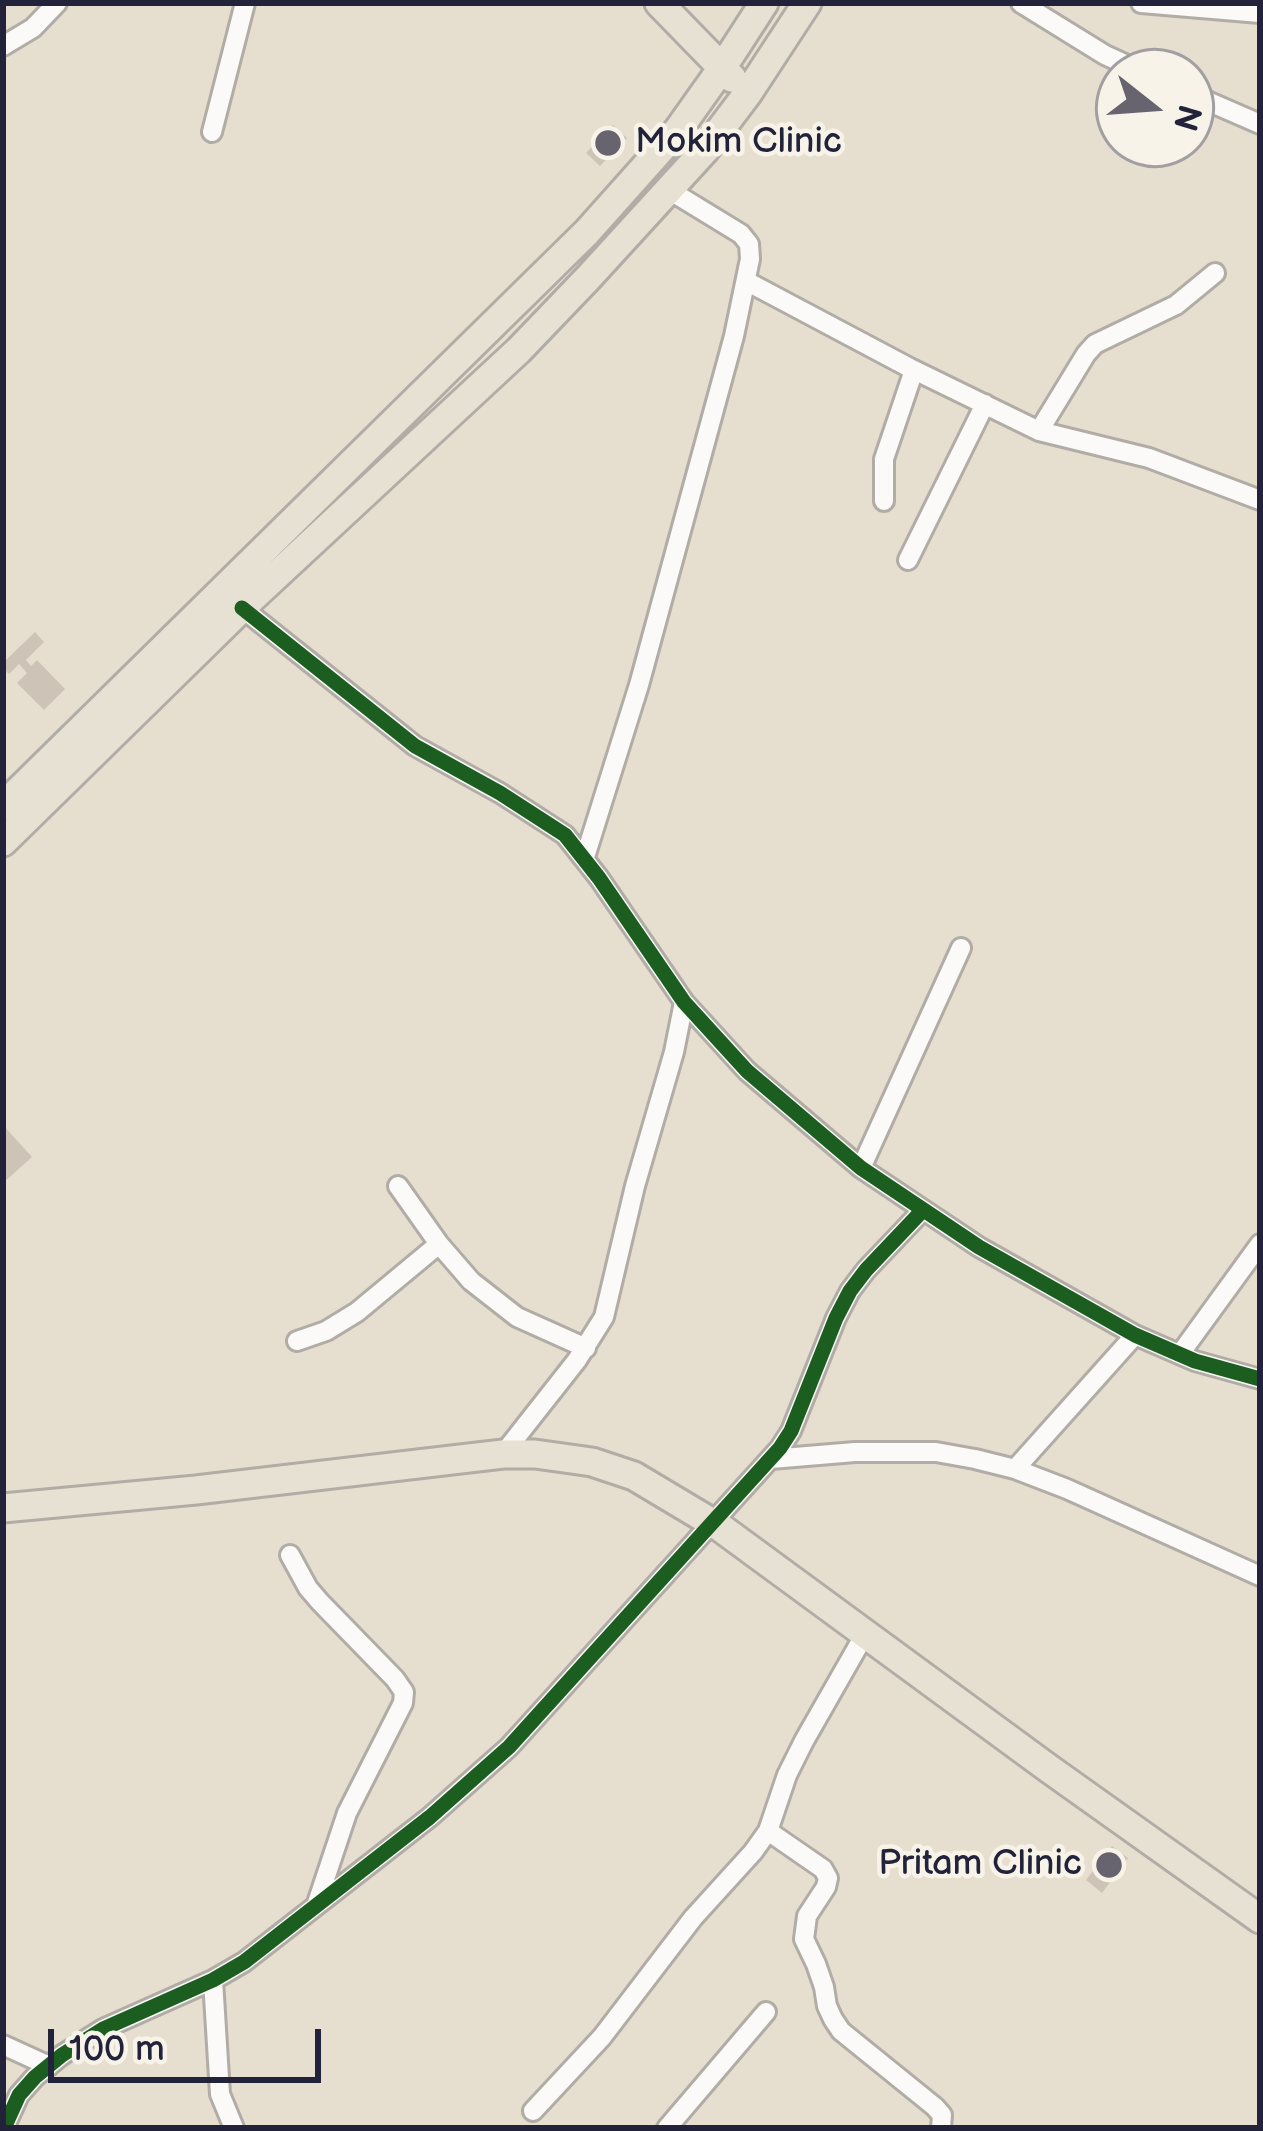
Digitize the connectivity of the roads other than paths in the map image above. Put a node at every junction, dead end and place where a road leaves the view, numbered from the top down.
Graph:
1 (57, 3) edge
2 (245, 3) edge
3 (659, 3) edge
4 (764, 3) edge
5 (807, 3) edge
6 (1021, 3) edge
7 (1141, 3) edge
8 (1260, 13) edge
9 (3, 46) edge
10 (1095, 49) edge
11 (722, 68) junction
12 (748, 93) junction
13 (1215, 104) edge
14 (1260, 124) edge
15 (212, 131) dead end
16 (670, 190) junction
17 (1215, 273) dead end
18 (746, 281) junction
19 (914, 370) junction
20 (985, 404) junction
21 (1040, 431) junction
22 (1260, 500) edge
23 (884, 501) dead end
24 (908, 560) dead end
25 (242, 608) junction
26 (3, 806) edge
27 (3, 842) edge
28 (585, 857) junction
29 (961, 948) dead end
30 (684, 1002) junction
31 (860, 1168) junction
32 (398, 1186) dead end
33 (923, 1210) junction
34 (439, 1244) junction
35 (1260, 1244) edge
36 (1135, 1335) junction
37 (297, 1341) dead end
38 (586, 1348) junction
39 (1180, 1354) junction
40 (1260, 1379) edge
41 (503, 1454) junction
42 (771, 1459) junction
43 (1015, 1469) junction
44 (3, 1508) edge
45 (714, 1523) junction
46 (290, 1555) dead end
47 (1260, 1576) edge
48 (865, 1634) junction
49 (768, 1831) junction
50 (316, 1904) junction
51 (1260, 1919) edge
52 (213, 1980) junction
53 (766, 2012) dead end
54 (3, 2045) edge
55 (49, 2066) junction
56 (533, 2111) dead end
57 (4, 2128) edge
58 (234, 2128) edge
59 (667, 2128) edge
60 (940, 2128) edge

1 - 9 street
2 - 15 street
3 - 11 highway
4 - 11 highway
5 - 12 highway
6 - 10 street
7 - 8 street
11 - 12 highway
11 - 26 highway
12 - 16 highway
13 - 14 street
16 - 18 street
16 - 25 highway
17 - 21 street
18 - 19 street
18 - 28 street
19 - 20 street
19 - 23 street
20 - 21 street
20 - 24 street
21 - 22 street
25 - 27 highway
25 - 28 street
28 - 30 street
29 - 31 street
30 - 31 street
30 - 38 street
31 - 33 street
32 - 34 street
33 - 36 street
33 - 42 street
34 - 37 street
34 - 38 street
35 - 39 street
36 - 39 street
36 - 43 street
38 - 41 street
39 - 40 street
41 - 44 highway
41 - 45 highway
42 - 43 street
42 - 45 street
43 - 47 street
45 - 48 highway
45 - 50 street
46 - 50 street
48 - 49 street
48 - 51 highway
49 - 56 street
49 - 60 street
50 - 52 street
52 - 55 street
52 - 58 street
53 - 59 street
54 - 55 street
55 - 57 street

